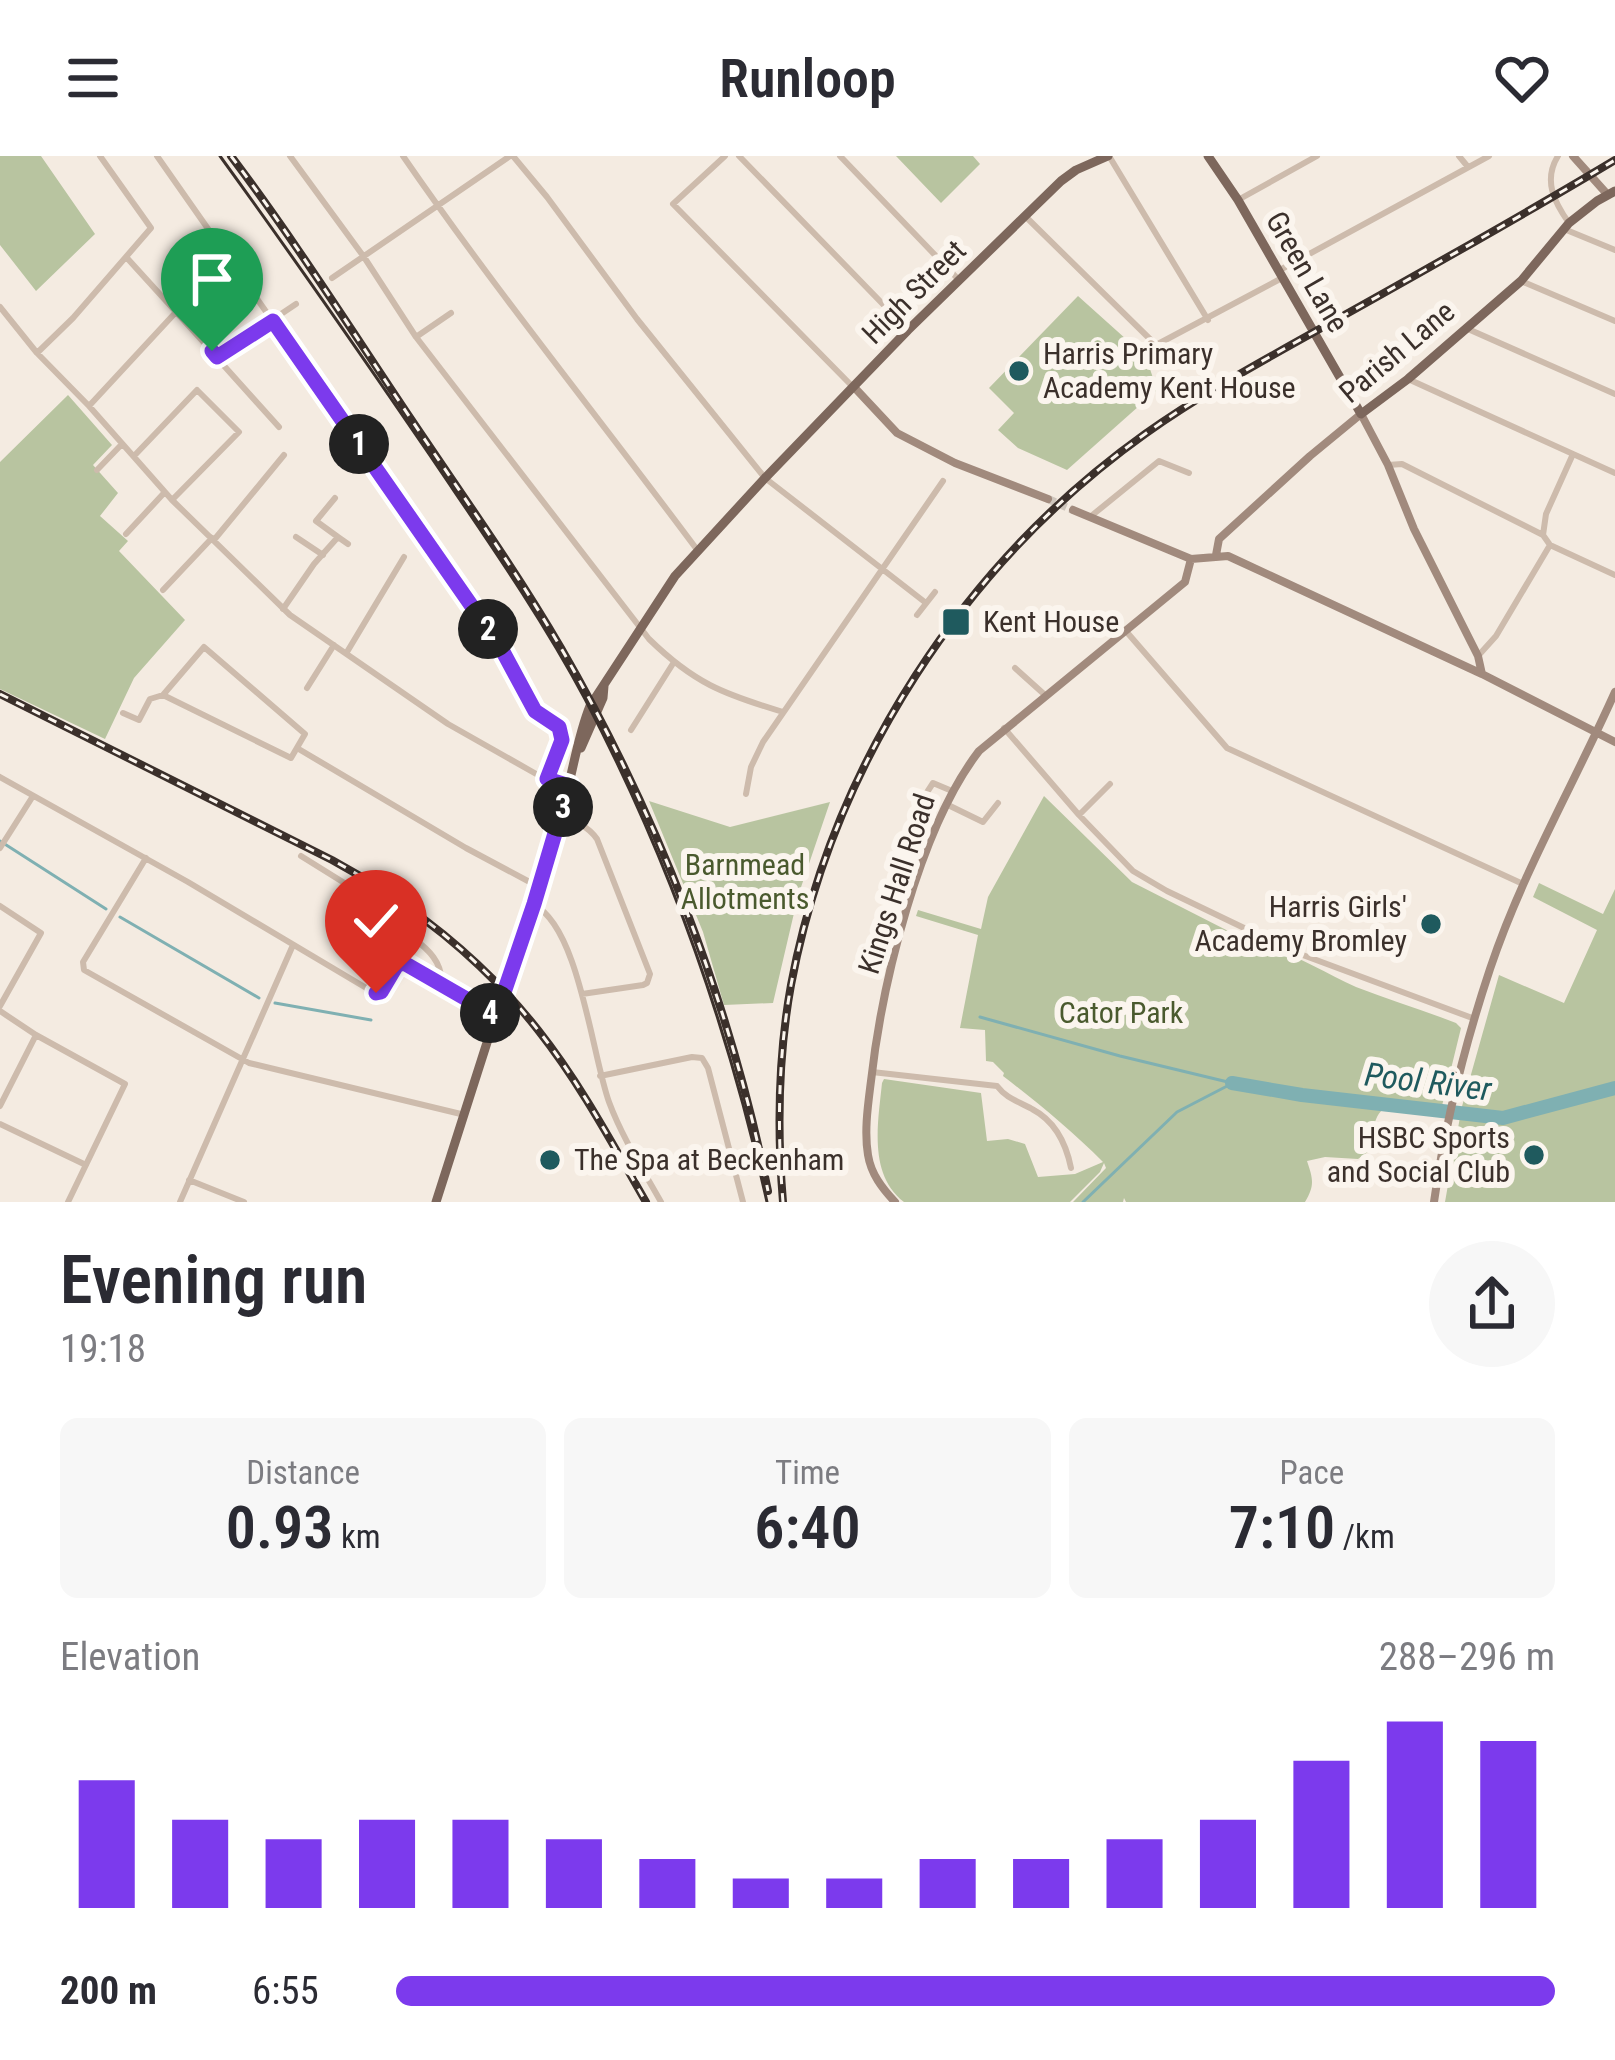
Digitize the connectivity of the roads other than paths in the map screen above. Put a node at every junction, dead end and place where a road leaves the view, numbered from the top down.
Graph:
1 (100, 156) edge
2 (157, 156) edge
3 (290, 156) edge
4 (403, 156) edge
5 (512, 156) edge
6 (724, 156) edge
7 (739, 156) edge
8 (840, 156) edge
9 (1109, 156) edge
10 (1208, 156) edge
11 (1317, 156) edge
12 (1459, 156) edge
13 (1489, 156) edge
14 (1558, 156) edge
15 (1573, 156) edge
16 (1468, 167) junction
17 (1611, 193) edge
18 (1238, 200) junction
19 (436, 205) junction
20 (1025, 216) junction
21 (1567, 226) junction
22 (1615, 250) edge
23 (364, 257) junction
24 (127, 258) junction
25 (1280, 275) junction
26 (332, 278) dead end
27 (960, 281) junction
28 (1521, 281) junction
29 (296, 304) dead end
30 (0, 307) edge
31 (176, 311) junction
32 (451, 313) dead end
33 (1208, 320) junction
34 (273, 321) junction
35 (1615, 321) edge
36 (1465, 328) junction
37 (908, 330) junction
38 (416, 337) junction
39 (37, 353) junction
40 (217, 357) junction
41 (1408, 379) junction
42 (854, 387) junction
43 (1615, 394) edge
44 (89, 406) junction
45 (1361, 414) junction
46 (279, 427) dead end
47 (122, 444) junction
48 (284, 454) dead end
49 (1573, 454) junction
50 (134, 456) junction
51 (1388, 465) junction
52 (97, 470) dead end
53 (1189, 473) dead end
54 (1615, 473) edge
55 (765, 478) junction
56 (943, 482) dead end
57 (166, 492) junction
58 (335, 498) dead end
59 (1048, 499) tunnel mouth
60 (172, 500) junction
61 (1073, 509) tunnel mouth
62 (1090, 517) junction
63 (126, 534) dead end
64 (296, 537) dead end
65 (338, 537) junction
66 (213, 539) junction
67 (1546, 540) junction
68 (348, 544) dead end
69 (698, 551) junction
70 (323, 555) junction
71 (1216, 555) junction
72 (404, 557) dead end
73 (1191, 559) junction
74 (883, 568) junction
75 (1615, 574) edge
76 (163, 590) dead end
77 (935, 592) dead end
78 (926, 603) junction
79 (284, 609) junction
80 (917, 615) dead end
81 (641, 625) junction
82 (1125, 630) junction
83 (335, 644) junction
84 (346, 652) junction
85 (1478, 656) junction
86 (674, 662) junction
87 (1016, 668) dead end
88 (1482, 674) junction
89 (307, 688) dead end
90 (1615, 692) edge
91 (164, 695) junction
92 (1045, 695) junction
93 (783, 712) junction
94 (123, 713) dead end
95 (1004, 728) junction
96 (631, 730) dead end
97 (1595, 734) junction
98 (1615, 742) edge
99 (297, 748) junction
100 (0, 777) edge
101 (547, 779) junction
102 (1110, 784) dead end
103 (569, 786) junction
104 (952, 791) junction
105 (746, 794) dead end
106 (33, 796) junction
107 (922, 800) dead end
108 (998, 803) dead end
109 (946, 804) junction
110 (1079, 815) junction
111 (560, 817) junction
112 (0, 848) edge
113 (301, 856) dead end
114 (146, 858) junction
115 (1524, 884) junction
116 (539, 887) junction
117 (534, 904) junction
118 (0, 906) edge
119 (413, 938) junction
120 (292, 945) junction
121 (402, 963) junction
122 (441, 983) junction
123 (582, 994) junction
124 (0, 1008) edge
125 (498, 1010) junction
126 (1476, 1019) junction
127 (36, 1035) junction
128 (242, 1060) junction
129 (872, 1072) junction
130 (600, 1076) junction
131 (0, 1106) edge
132 (464, 1114) junction
133 (0, 1124) edge
134 (86, 1165) junction
135 (1071, 1168) dead end
136 (189, 1180) junction
137 (68, 1202) edge
138 (180, 1202) edge
139 (244, 1202) edge
140 (436, 1202) edge
141 (661, 1202) edge
142 (742, 1202) edge
143 (895, 1202) edge
144 (1434, 1202) edge

1 - 24 street
2 - 34 street
3 - 23 street
4 - 19 street
5 - 19 street
5 - 55 street
6 - 42 street
7 - 37 street
8 - 27 street
9 - 20 main road, High Street
9 - 33 street
10 - 18 main road, Green Lane
11 - 18 street
12 - 16 street
13 - 16 street
14 - 21 street
15 - 17 street
16 - 25 street
17 - 21 main road, Parish Lane
18 - 25 main road, Green Lane
19 - 23 street
19 - 69 street
20 - 27 main road, High Street
20 - 33 street
21 - 22 street
21 - 28 main road, Parish Lane
23 - 26 street
23 - 38 street
24 - 31 street
24 - 39 street
25 - 33 street
25 - 45 main road, Green Lane
27 - 37 main road, High Street
28 - 35 street
28 - 36 main road, Parish Lane
29 - 34 street
30 - 39 street
31 - 40 street
31 - 44 street
32 - 38 street
34 - 40 street
34 - 101 street
36 - 41 main road, Parish Lane
36 - 43 street
37 - 42 main road, High Street
38 - 81 street
39 - 44 street
40 - 46 street
41 - 45 main road, Parish Lane
41 - 49 street
42 - 55 main road, High Street
42 - 59 street
44 - 47 street
45 - 51 street
45 - 71 street, Parish Lane
47 - 50 street
47 - 52 street
48 - 66 street
49 - 54 street
49 - 67 street
50 - 57 street
50 - 60 street
51 - 67 street
51 - 85 street
53 - 62 street
55 - 69 main road, High Street
55 - 74 street
56 - 74 street
57 - 60 street
57 - 63 street
58 - 65 street
60 - 66 street
61 - 62 street
62 - 73 street
64 - 70 street
65 - 68 street
65 - 70 street
66 - 76 street
66 - 79 street
67 - 75 street
67 - 85 street
69 - 81 main road, High Street
70 - 79 street
71 - 73 street
71 - 88 street
72 - 84 street
73 - 82 street, Kings Hall Road
74 - 78 street
74 - 93 street
77 - 78 street
78 - 80 street
79 - 83 street
81 - 86 street
81 - 103 main road, High Street
82 - 92 street, Kings Hall Road
82 - 115 street
83 - 84 street
83 - 89 street
84 - 101 street
85 - 88 street
86 - 93 street
86 - 96 street
87 - 92 street
88 - 97 street
90 - 97 street
91 - 94 street
91 - 99 street
91 - 99 street
92 - 95 street, Kings Hall Road
93 - 105 street
95 - 104 street, Kings Hall Road
95 - 110 street
97 - 98 street
97 - 115 street
99 - 116 street
100 - 106 street
101 - 103 street
102 - 110 street
103 - 111 main road, High Street
104 - 107 street
104 - 109 street, Kings Hall Road
106 - 112 street
106 - 114 street
108 - 109 street
109 - 129 street, Kings Hall Road
110 - 126 street
111 - 116 main road, High Street
111 - 123 street
113 - 119 street
114 - 120 street
114 - 128 street
115 - 126 street
116 - 117 main road, High Street
117 - 123 street
117 - 125 main road, High Street, bridge
118 - 124 street
119 - 121 street
119 - 122 street
120 - 121 street
120 - 128 street
121 - 122 street
122 - 125 street
123 - 130 street
124 - 127 street
125 - 132 main road, High Street
126 - 144 street
127 - 131 street
127 - 134 street
128 - 132 street
128 - 136 street
129 - 135 street
129 - 143 street, Kings Hall Road
130 - 141 street
130 - 142 street
132 - 140 main road, High Street
133 - 134 street
134 - 137 street
136 - 138 street
136 - 139 street

